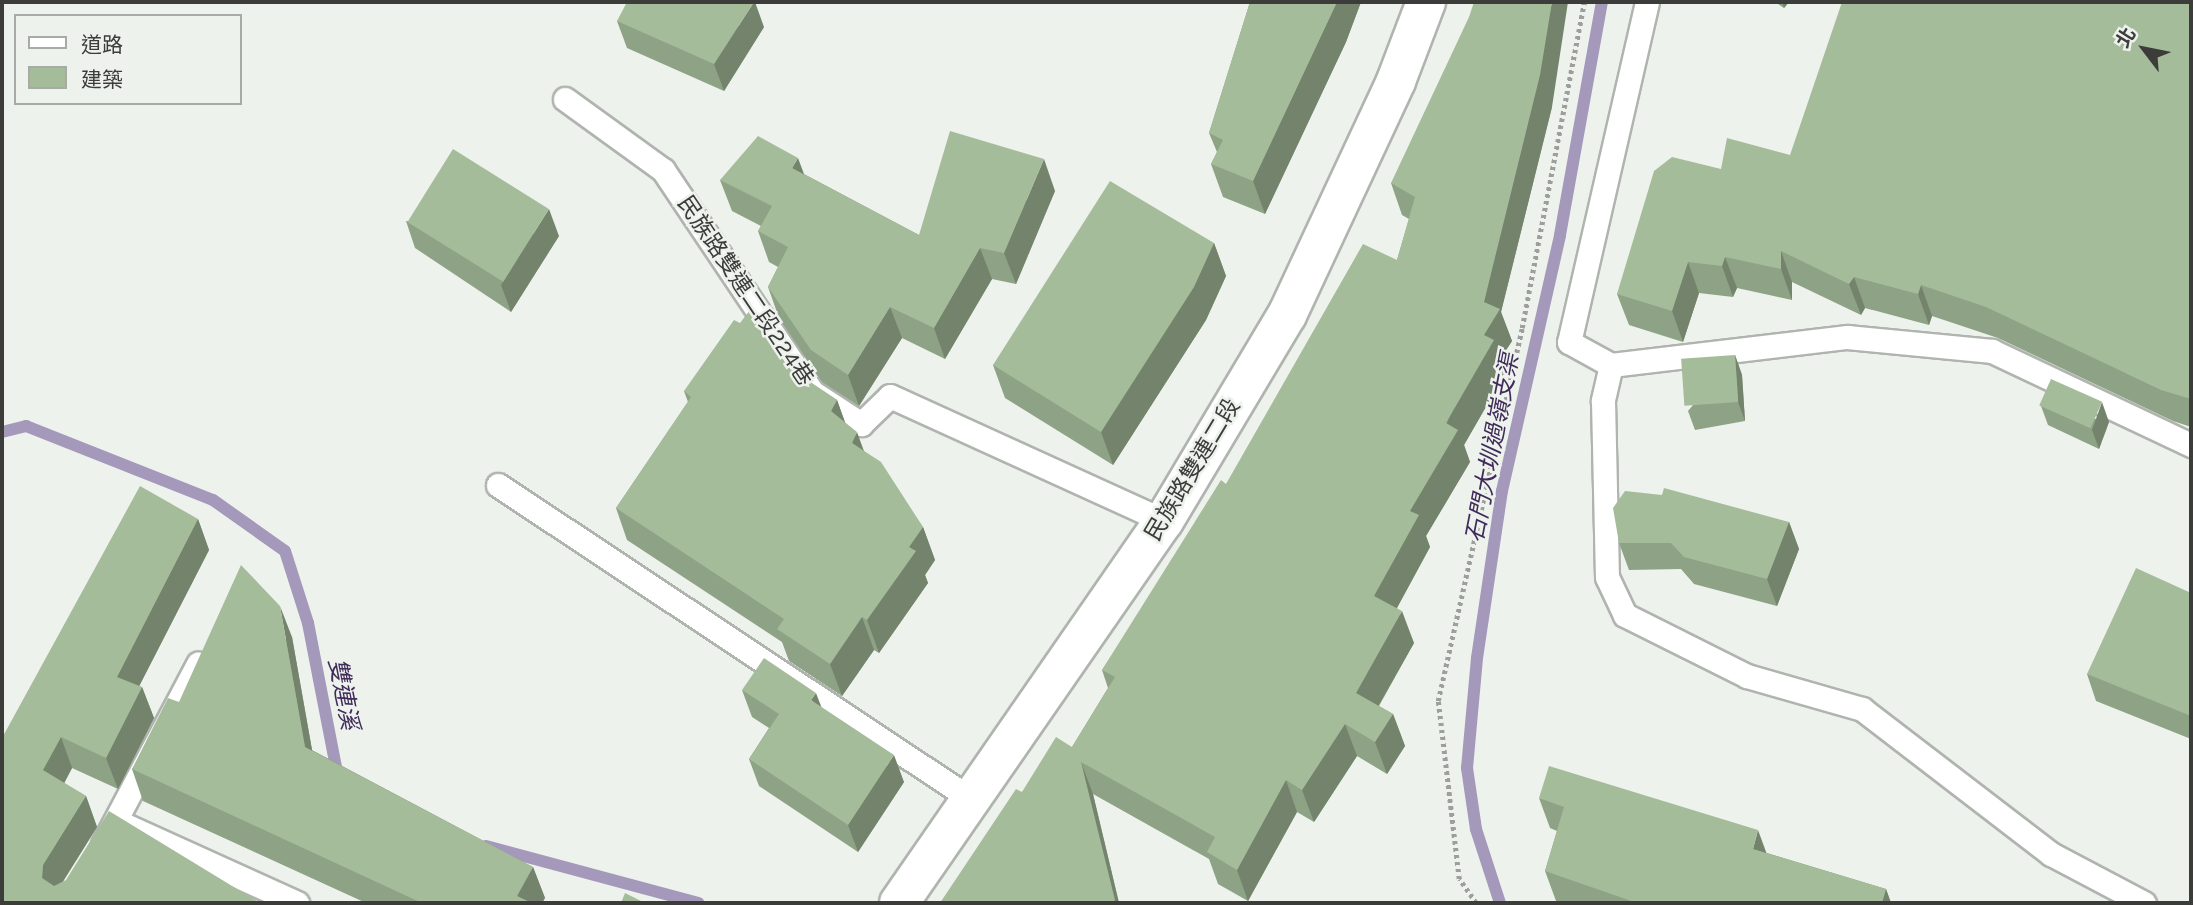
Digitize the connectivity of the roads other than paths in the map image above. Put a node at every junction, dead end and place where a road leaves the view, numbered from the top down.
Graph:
1 (1426, 2) edge
2 (1647, 2) edge
3 (565, 99) dead end
4 (1611, 365) junction
5 (2191, 445) edge
6 (498, 485) dead end
7 (1164, 521) junction
8 (208, 643) edge
9 (971, 799) junction
10 (117, 821) junction
11 (88, 868) edge
12 (297, 903) edge
13 (899, 903) edge
14 (2144, 903) edge

1 - 7 main road, 民族路雙連二段
2 - 4 lane
3 - 7 lane, 民族路雙連二段224巷
4 - 5 lane
4 - 14 lane
6 - 9 lane
7 - 9 main road, 民族路雙連二段
8 - 10 lane
9 - 13 main road, 民族路雙連二段
10 - 11 lane
10 - 12 lane

